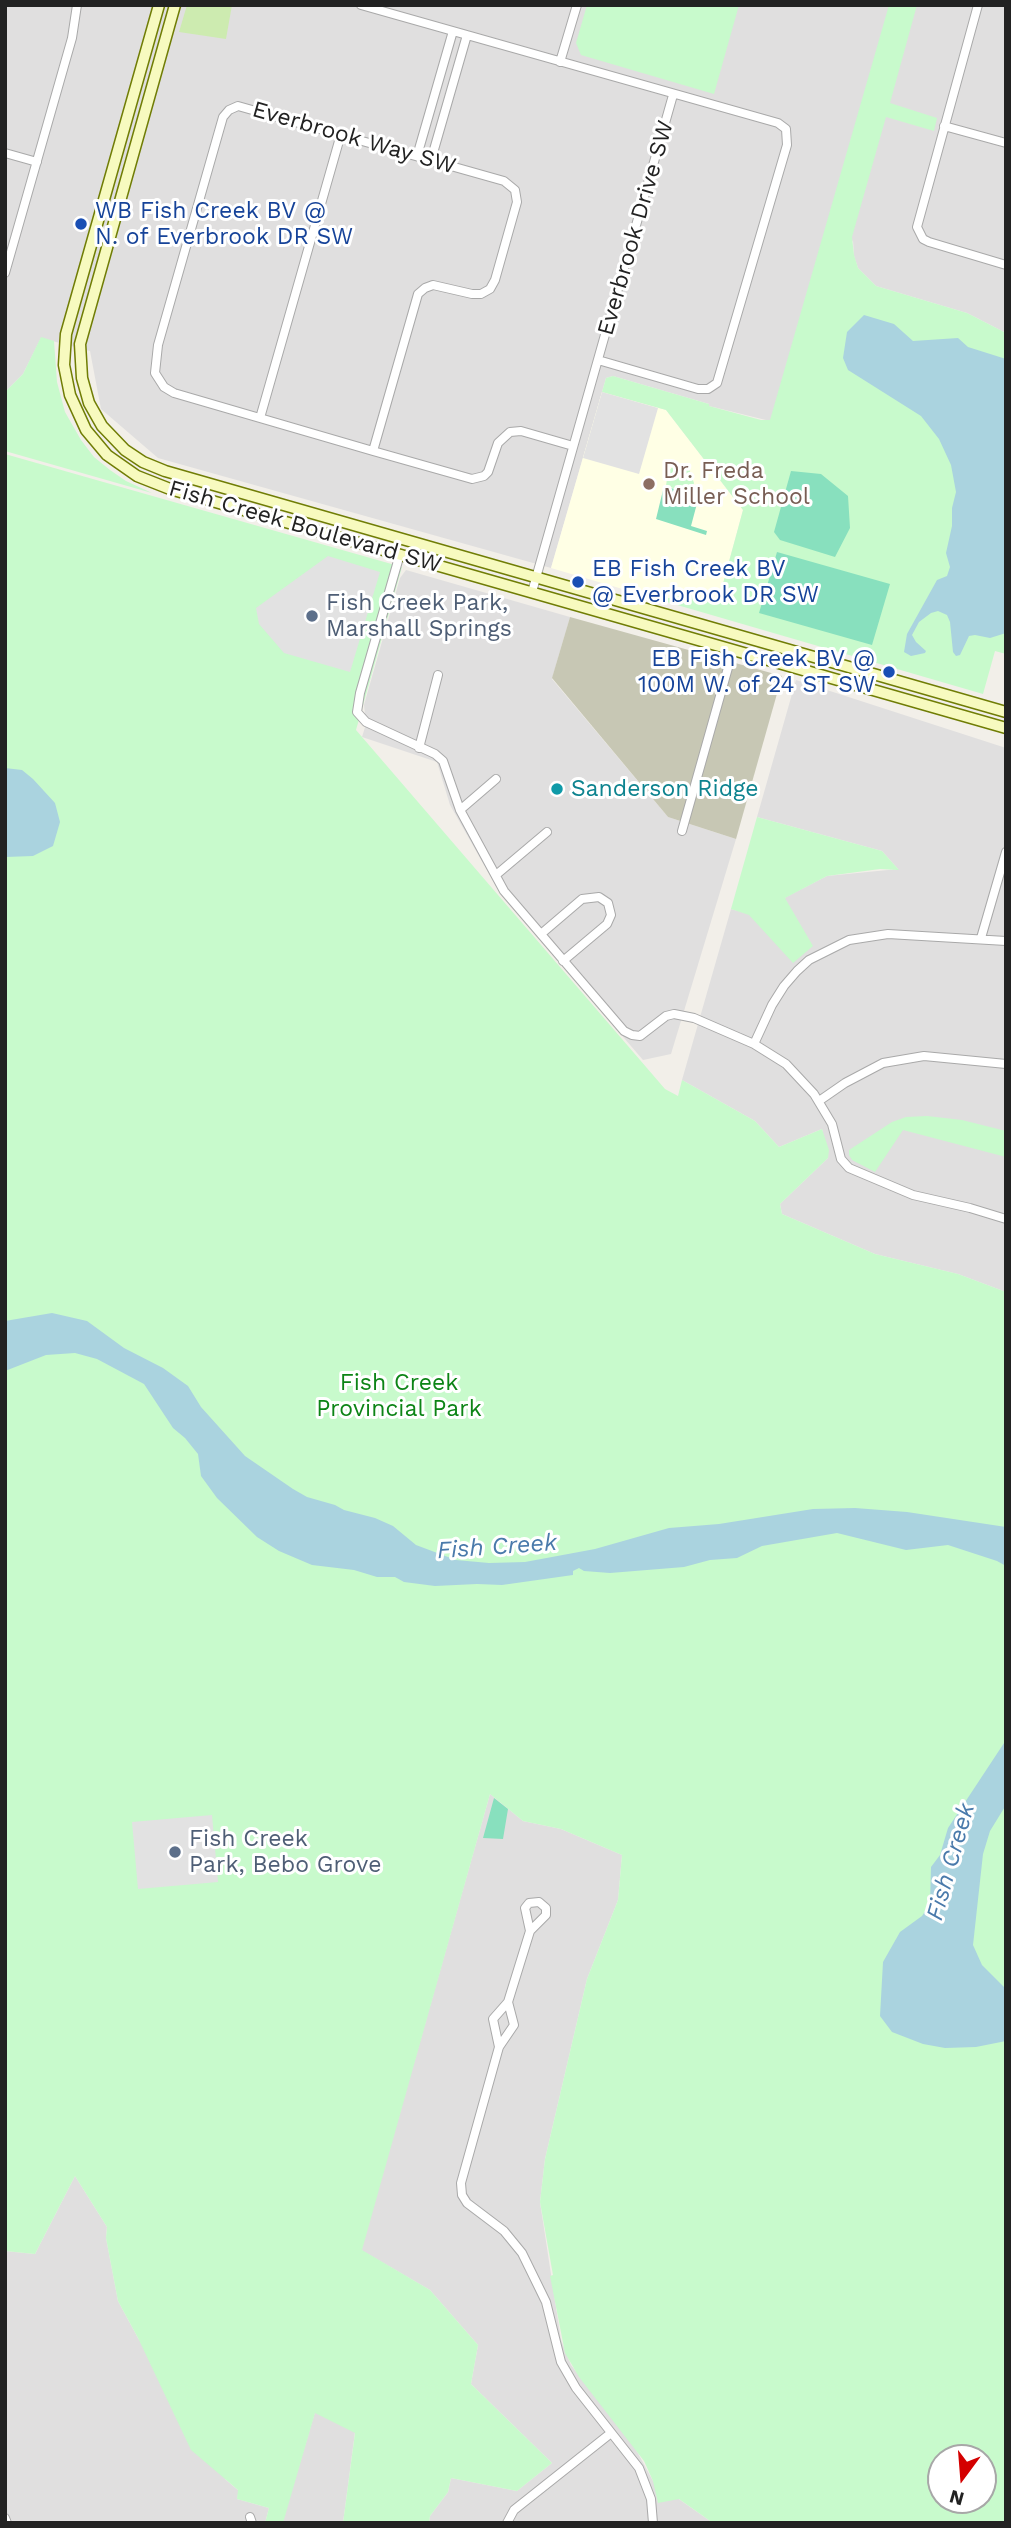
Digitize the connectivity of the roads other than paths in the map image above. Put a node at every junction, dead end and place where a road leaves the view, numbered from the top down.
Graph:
1 (77, 5) edge
2 (159, 5) edge
3 (175, 5) edge
4 (361, 5) edge
5 (577, 5) edge
6 (978, 5) edge
7 (453, 32) junction
8 (467, 35) junction
9 (560, 62) junction
10 (673, 95) junction
11 (944, 126) junction
12 (341, 134) junction
13 (1006, 143) edge
14 (5, 153) edge
15 (417, 156) junction
16 (431, 160) junction
17 (37, 162) junction
18 (1006, 265) edge
19 (5, 273) edge
20 (598, 360) junction
21 (260, 418) junction
22 (573, 446) junction
23 (373, 451) junction
24 (400, 554) junction
25 (536, 578) junction
26 (532, 592) junction
27 (733, 650) junction
28 (439, 675) dead end
29 (924, 688) junction
30 (920, 703) junction
31 (1006, 712) edge
32 (1006, 728) edge
33 (419, 748) junction
34 (496, 779) dead end
35 (460, 810) junction
36 (682, 831) dead end
37 (547, 832) dead end
38 (1006, 852) edge
39 (496, 875) junction
40 (541, 934) junction
41 (981, 938) junction
42 (1006, 941) edge
43 (564, 961) junction
44 (754, 1044) junction
45 (1006, 1064) edge
46 (819, 1101) junction
47 (1006, 1219) edge
48 (530, 1931) dead end
49 (508, 2002) junction
50 (499, 2047) junction
51 (611, 2432) junction
52 (5, 2518) edge
53 (7, 2523) edge
54 (507, 2523) edge
55 (653, 2523) edge

1 - 17 street
2 - 24 main road, Fish Creek Boulevard SW
3 - 25 main road, Fish Creek Boulevard SW
4 - 7 street, Everbrook Drive SW
5 - 9 street
6 - 11 street
7 - 8 street, Everbrook Drive SW
7 - 15 street
8 - 9 street, Everbrook Drive SW
8 - 16 street
9 - 10 street, Everbrook Drive SW
10 - 20 street, Everbrook Drive SW
10 - 20 street
11 - 13 street
11 - 18 street
12 - 15 street, Everbrook Way SW
12 - 21 street
12 - 21 street, Everbrook Way SW
14 - 17 street
15 - 16 street, Everbrook Way SW
16 - 23 street, Everbrook Way SW
17 - 19 street
20 - 22 street, Everbrook Drive SW
21 - 23 street, Everbrook Way SW
22 - 23 street, Everbrook Way SW
22 - 25 street, Everbrook Drive SW
24 - 26 main road, Fish Creek Boulevard SW
24 - 33 street
25 - 26 street, Everbrook Drive SW
25 - 29 main road, Fish Creek Boulevard SW
26 - 27 main road, Fish Creek Boulevard SW
27 - 30 main road, Fish Creek Boulevard SW
27 - 36 street
28 - 33 street
29 - 30 street
29 - 31 main road, Fish Creek Boulevard SW
30 - 32 main road, Fish Creek Boulevard SW
33 - 35 street
34 - 35 street
35 - 39 street
37 - 39 street
38 - 41 street
39 - 40 street
40 - 43 street
40 - 43 street
41 - 42 street
41 - 44 street
43 - 44 street
44 - 46 street
45 - 46 street
46 - 47 street
48 - 49 street
49 - 50 street
49 - 50 street
50 - 51 street
51 - 54 street
51 - 55 street
52 - 53 street

